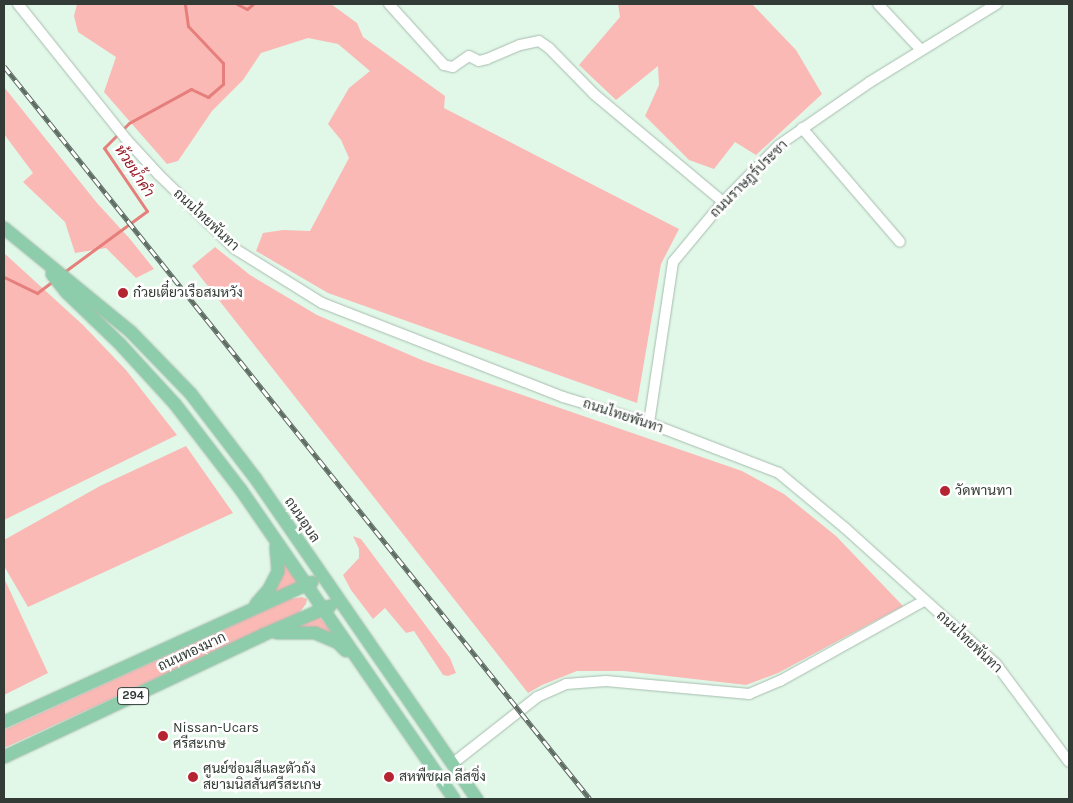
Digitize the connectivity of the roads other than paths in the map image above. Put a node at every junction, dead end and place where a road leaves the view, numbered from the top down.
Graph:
1 (18, 4) edge
2 (389, 4) edge
3 (878, 4) edge
4 (997, 4) edge
5 (921, 50) junction
6 (802, 128) junction
7 (723, 202) junction
8 (4, 228) edge
9 (900, 242) dead end
10 (70, 288) junction
11 (649, 423) junction
12 (275, 542) junction
13 (323, 577) junction
14 (306, 585) junction
15 (340, 601) junction
16 (924, 601) junction
17 (252, 607) junction
18 (323, 610) junction
19 (263, 635) junction
20 (364, 669) junction
21 (4, 722) edge
22 (4, 758) edge
23 (1069, 762) edge
24 (452, 764) junction
25 (454, 799) edge
26 (477, 799) edge

1 - 11 street, ถนนไทยพันทา
2 - 7 street
3 - 5 street
4 - 5 street, ถนนราษฎร์ประชา
5 - 6 street, ถนนราษฎร์ประชา
6 - 7 street, ถนนราษฎร์ประชา
6 - 9 street
7 - 11 street, ถนนราษฎร์ประชา
8 - 10 main road
10 - 12 main road
10 - 13 main road, ถนนอุบล
11 - 16 street, ถนนไทยพันทา
12 - 14 main road
12 - 17 main road
13 - 14 main road, ถนนทองมาก / 294
13 - 15 main road, ถนนอุบล
14 - 17 main road, ถนนทองมาก / 294
14 - 18 main road
15 - 18 main road, ถนนทองมาก / 294
15 - 24 main road, ถนนอุบล
16 - 23 street, ถนนไทยพันทา
16 - 24 street
17 - 21 main road, ถนนทองมาก / 294
18 - 19 main road, ถนนทองมาก / 294
18 - 20 main road
19 - 20 main road
19 - 22 main road, ถนนทองมาก / 294
20 - 25 main road
24 - 26 main road, ถนนอุบล

